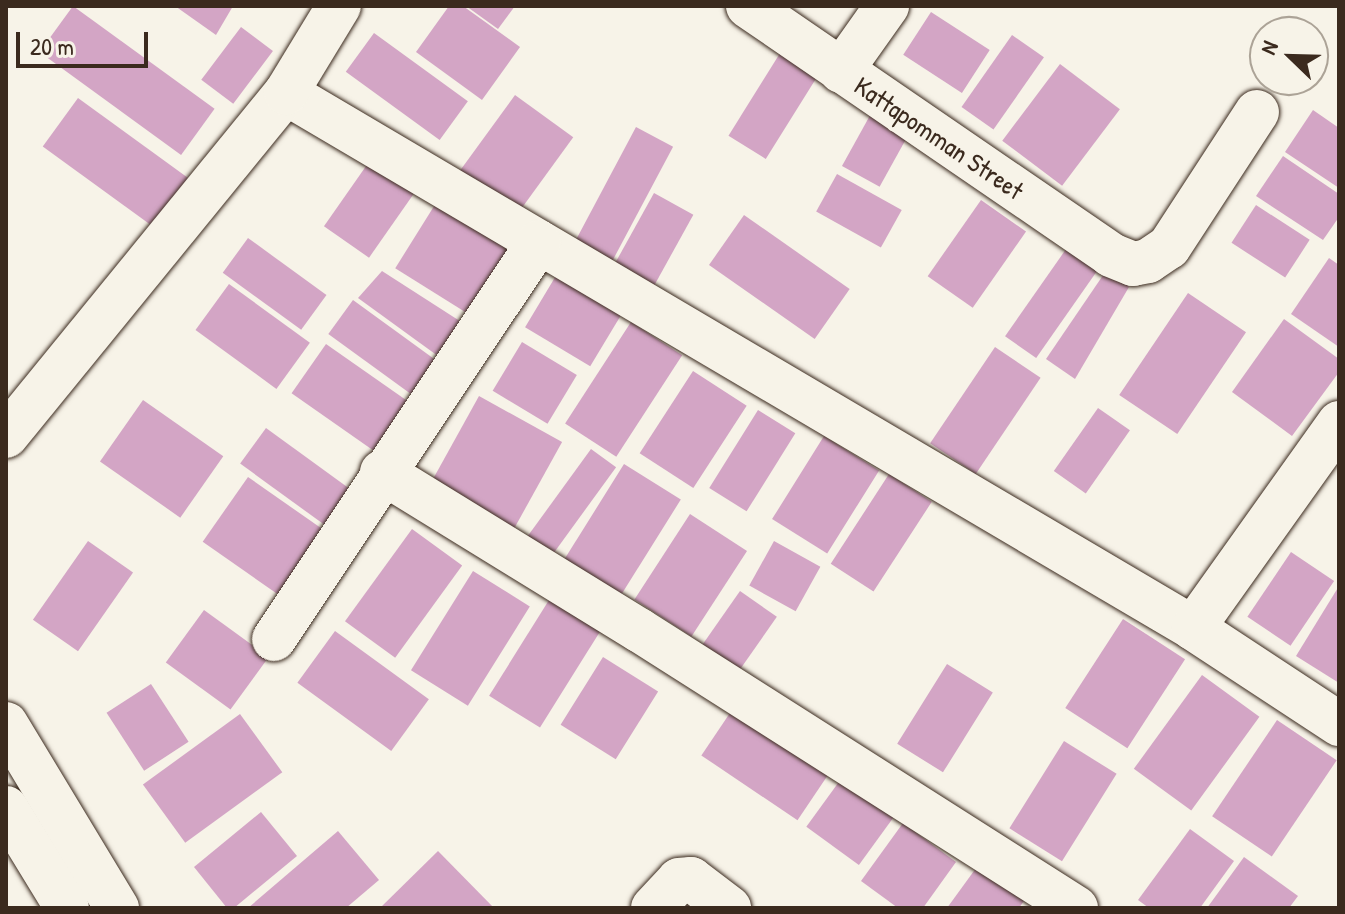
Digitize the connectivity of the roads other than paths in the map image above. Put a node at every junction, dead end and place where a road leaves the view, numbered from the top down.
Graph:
1 (339, 6) edge
2 (748, 6) edge
3 (887, 6) edge
4 (841, 71) junction
5 (286, 93) junction
6 (1257, 112) dead end
7 (539, 242) junction
8 (1339, 423) edge
9 (6, 436) edge
10 (382, 472) junction
11 (1193, 628) junction
12 (274, 639) dead end
13 (6, 724) edge
14 (1339, 724) edge
15 (6, 808) edge
16 (67, 908) edge
17 (117, 908) edge
18 (653, 908) edge
19 (729, 908) edge
20 (1076, 908) edge

1 - 5 street
2 - 4 street, Kattapomman Street
3 - 4 street
4 - 6 street, Kattapomman Street
5 - 7 street
5 - 9 street
7 - 10 street
7 - 11 street
8 - 11 street
10 - 12 street
10 - 20 street
11 - 14 street
13 - 17 street
15 - 16 street
18 - 19 street

